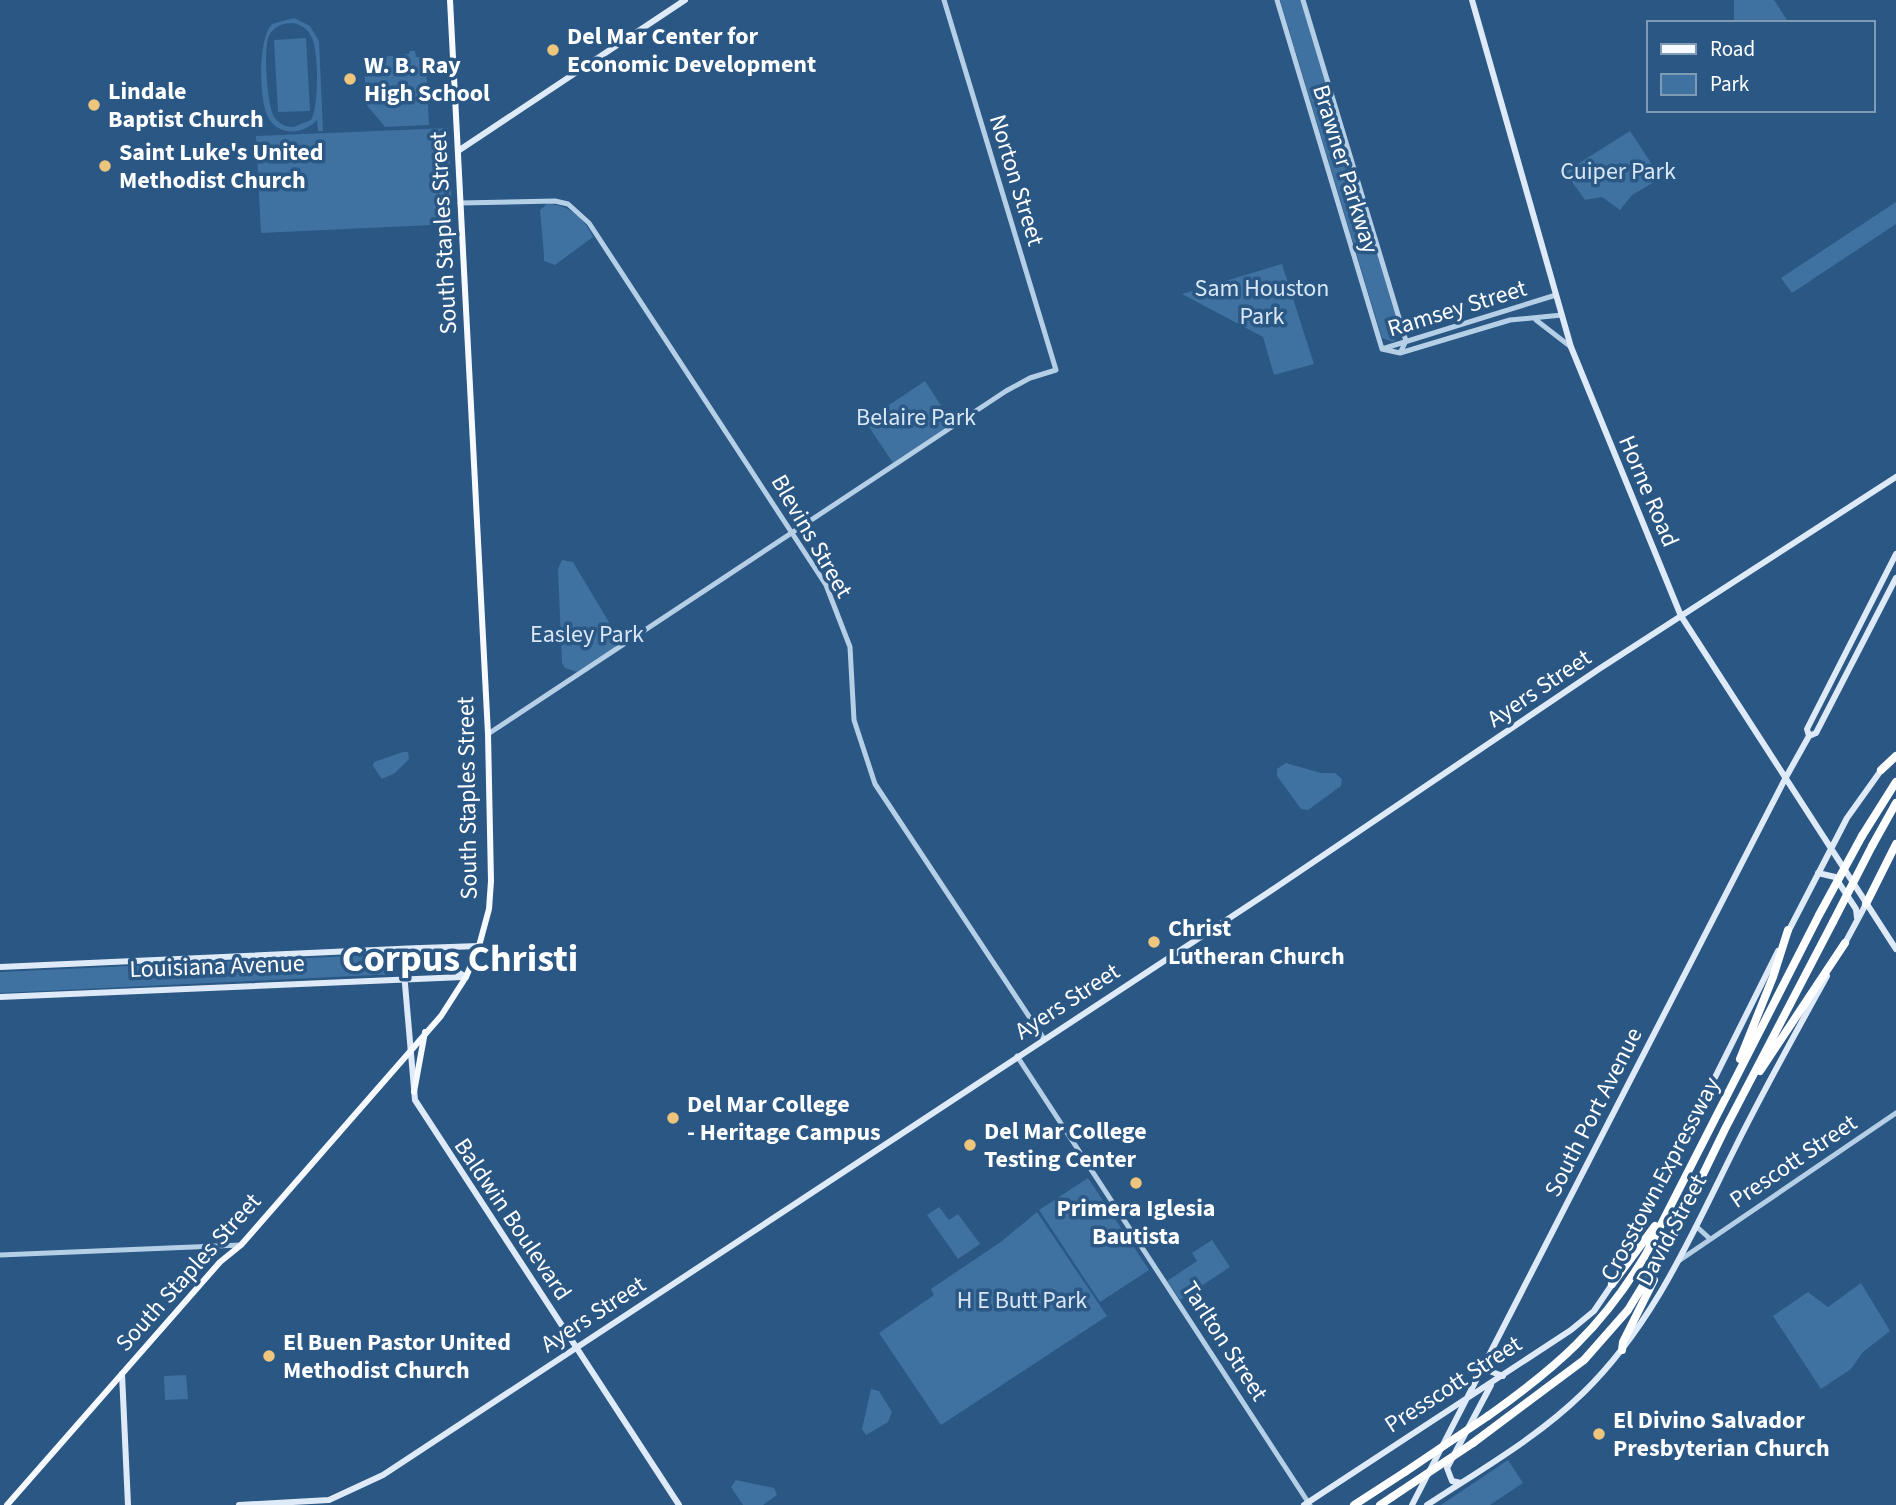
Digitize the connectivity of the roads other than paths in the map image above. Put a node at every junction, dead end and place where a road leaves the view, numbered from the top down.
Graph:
1 (450, 0) edge
2 (685, 0) edge
3 (944, 0) edge
4 (1277, 0) edge
5 (1303, 0) edge
6 (1472, 0) edge
7 (458, 151) junction
8 (460, 204) junction
9 (1556, 295) junction
10 (1562, 315) junction
11 (1536, 320) junction
12 (1406, 341) junction
13 (1571, 347) junction
14 (1382, 349) junction
15 (1400, 353) junction
16 (1896, 477) edge
17 (794, 532) junction
18 (1896, 554) edge
19 (1896, 578) edge
20 (1681, 616) junction
21 (488, 734) junction
22 (1809, 736) junction
23 (1896, 753) edge
24 (1881, 769) joint
25 (1785, 779) junction
26 (1896, 782) edge
27 (1896, 803) edge
28 (1896, 844) edge
29 (1831, 848) junction
30 (1818, 873) junction
31 (1866, 904) junction
32 (1857, 919) junction
33 (1788, 930) junction
34 (1845, 943) junction
35 (479, 946) junction
36 (419, 948) junction
37 (401, 949) junction
38 (1896, 950) edge
39 (0, 967) edge
40 (466, 977) junction
41 (403, 978) junction
42 (0, 997) edge
43 (426, 1032) junction
44 (1044, 1040) junction
45 (408, 1050) junction
46 (1017, 1056) junction
47 (414, 1092) junction
48 (1738, 1105) junction
49 (1721, 1107) junction
50 (1896, 1113) edge
51 (1673, 1201) junction
52 (1696, 1226) junction
53 (1672, 1238) junction
54 (1709, 1238) junction
55 (240, 1245) junction
56 (0, 1255) edge
57 (1680, 1259) junction
58 (1612, 1284) junction
59 (575, 1348) junction
60 (1622, 1350) junction
61 (1486, 1363) junction
62 (122, 1374) junction
63 (1503, 1376) junction
64 (1495, 1381) junction
65 (1466, 1399) junction
66 (1461, 1483) junction
67 (1307, 1504) edge
68 (6, 1505) edge
69 (128, 1505) edge
70 (239, 1505) edge
71 (679, 1505) edge
72 (1354, 1505) edge
73 (1380, 1505) edge
74 (1412, 1505) edge
75 (1427, 1505) edge

1 - 7 main road, South Staples Street
2 - 7 main road
3 - 17 street, Norton Street
4 - 14 street, Brawner Parkway
5 - 12 street, Brawner Parkway
6 - 9 main road, Horne Road
7 - 8 main road, South Staples Street
8 - 17 street, Blevins Street
8 - 21 main road, South Staples Street
9 - 10 main road, Horne Road
9 - 12 street, Ramsey Street
10 - 11 street, Ramsey Street
10 - 13 main road, Horne Road
11 - 13 street
11 - 15 street, Ramsey Street
12 - 14 street, Ramsey Street
12 - 15 street
13 - 20 main road, Horne Road
14 - 15 street, Ramsey Street
16 - 20 main road, Ayers Street
17 - 21 street
17 - 44 street, Blevins Street
18 - 22 main road, South Port Avenue
19 - 22 main road, South Port Avenue
20 - 25 main road, Horne Road
20 - 44 main road, Ayers Street
21 - 35 main road, South Staples Street
22 - 25 main road, South Port Avenue
23 - 24 highway
24 - 29 main road, Crosstown Expressway
25 - 29 main road, Horne Road
25 - 61 main road, South Port Avenue
26 - 49 highway, Crosstown Expressway, bridge
27 - 48 highway, Crosstown Expressway, bridge
28 - 31 highway
29 - 30 main road, Crosstown Expressway
29 - 31 main road, Horne Road
30 - 32 main road
30 - 33 main road, Crosstown Expressway
31 - 32 main road, David Street
31 - 38 main road, Horne Road
32 - 34 main road, David Street
33 - 49 highway
33 - 58 main road, Crosstown Expressway
34 - 48 highway
34 - 52 main road, David Street
35 - 36 main road, Louisiana Avenue
35 - 40 main road, South Staples Street
36 - 37 main road, Louisiana Avenue
36 - 40 main road
37 - 39 main road, Louisiana Avenue
37 - 41 main road, Baldwin Boulevard
40 - 41 main road, Louisiana Avenue
40 - 43 main road, South Staples Street
41 - 42 main road, Louisiana Avenue
41 - 45 main road, Baldwin Boulevard
43 - 45 main road, South Staples Street
43 - 47 main road
44 - 46 main road, Ayers Street
45 - 47 main road, Baldwin Boulevard
45 - 55 main road, South Staples Street
46 - 59 main road, Ayers Street
46 - 67 street, Tarlton Street
47 - 59 main road, Baldwin Boulevard
48 - 53 highway, Crosstown Expressway
49 - 51 highway, Crosstown Expressway
50 - 54 street, Prescott Street
51 - 58 highway
51 - 72 highway, Crosstown Expressway, bridge
52 - 54 street
52 - 57 main road, David Street
53 - 60 highway
53 - 73 highway, Crosstown Expressway, bridge
54 - 57 street, Prescott Street
55 - 56 street
55 - 62 main road, South Staples Street
57 - 60 main road, David Street
58 - 63 main road, Presscott Street
59 - 70 main road, Ayers Street
59 - 71 main road, Baldwin Boulevard
60 - 66 main road, David Street
61 - 63 main road
61 - 65 main road, South Port Avenue
62 - 68 main road, South Staples Street
62 - 69 main road
63 - 64 main road, Presscott Street
64 - 65 main road, Presscott Street
64 - 66 main road
65 - 67 main road, Presscott Street
65 - 74 main road, South Port Avenue
66 - 75 main road, David Street

